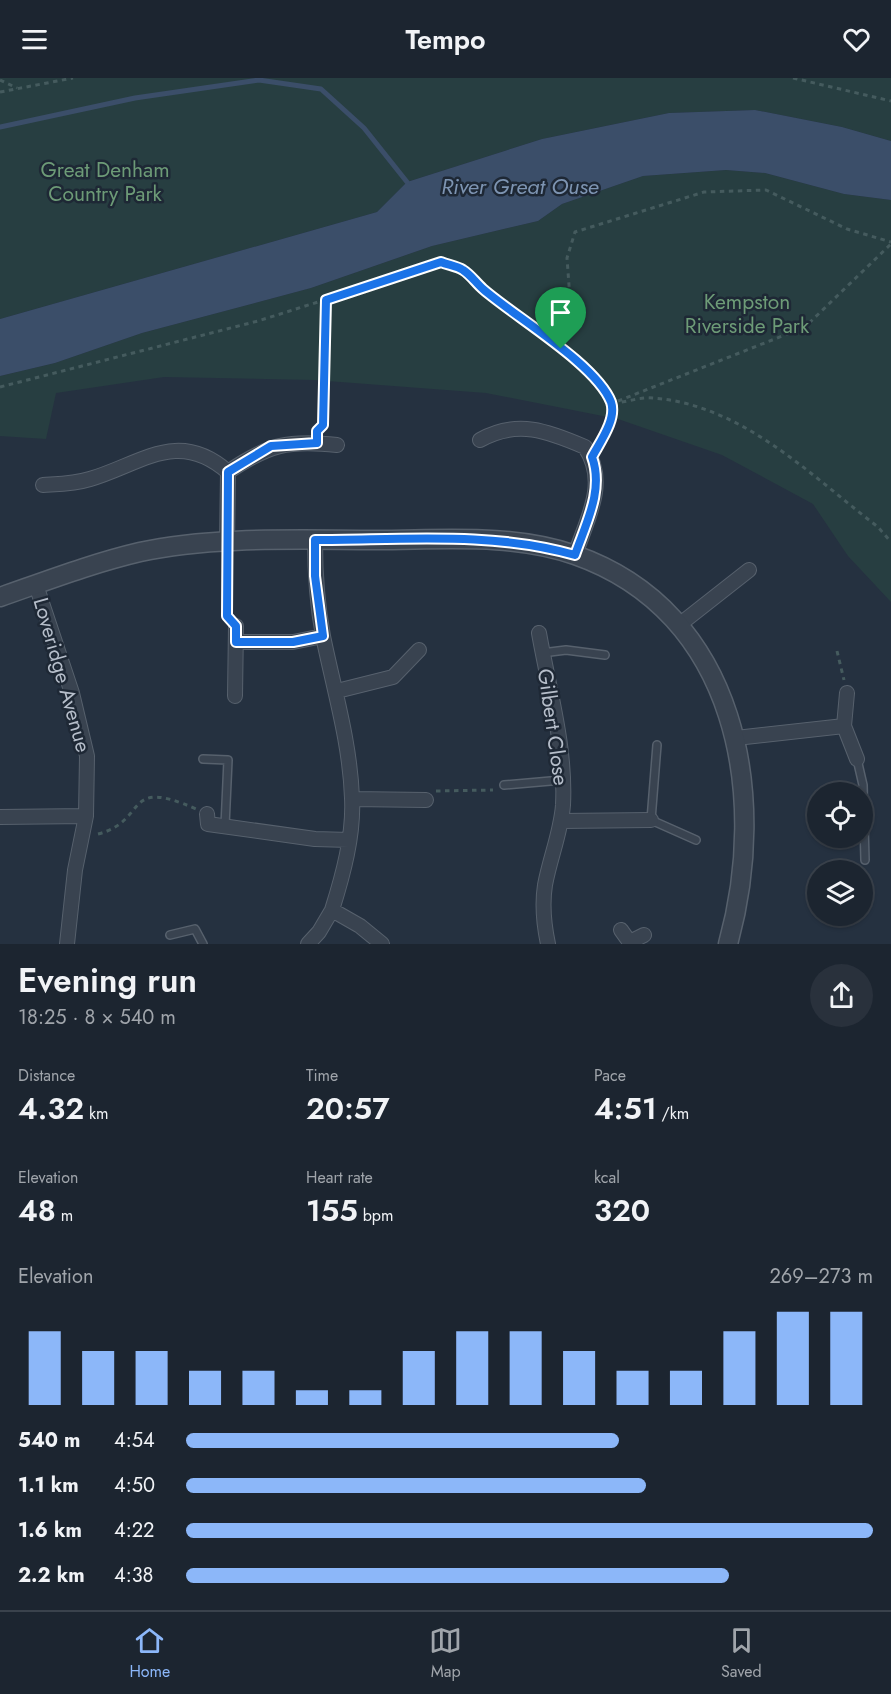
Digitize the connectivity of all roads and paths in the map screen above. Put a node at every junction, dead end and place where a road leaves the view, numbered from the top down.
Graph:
1 (73, 78) edge
2 (793, 78) edge
3 (0, 81) edge
4 (18, 89) junction
5 (0, 93) edge
6 (891, 101) edge
7 (891, 243) edge
8 (326, 300) junction
9 (561, 349) junction
10 (0, 387) edge
11 (612, 404) junction
12 (317, 437) junction
13 (480, 440) dead end
14 (337, 445) dead end
15 (592, 457) junction
16 (228, 472) junction
17 (53, 480) dead end
18 (315, 540) junction
19 (891, 542) edge
20 (227, 543) junction
21 (575, 555) junction
22 (738, 572) dead end
23 (36, 585) junction
24 (0, 597) edge
25 (678, 625) junction
26 (236, 626) joint
27 (539, 633) dead end
28 (323, 636) junction
29 (236, 642) junction
30 (419, 650) dead end
31 (837, 651) dead end
32 (542, 653) junction
33 (605, 655) dead end
34 (337, 691) junction
35 (847, 693) joint
36 (235, 696) dead end
37 (844, 726) junction
38 (736, 738) junction
39 (657, 745) dead end
40 (203, 759) dead end
41 (856, 759) joint
42 (562, 780) junction
43 (504, 785) joint
44 (353, 799) junction
45 (426, 800) joint
46 (207, 814) joint
47 (86, 816) junction
48 (0, 817) edge
49 (651, 820) junction
50 (561, 821) junction
51 (225, 826) junction
52 (82, 838) junction
53 (349, 840) junction
54 (696, 840) dead end
55 (865, 860) dead end
56 (332, 910) junction
57 (621, 930) dead end
58 (170, 935) dead end
59 (644, 935) dead end
60 (546, 943) edge
61 (631, 943) edge
62 (67, 944) edge
63 (203, 944) edge
64 (308, 944) edge
65 (382, 944) edge
66 (728, 944) edge

1 - 4 path
2 - 6 path
3 - 4 path
4 - 5 path
7 - 9 path
7 - 11 path
8 - 9 path
8 - 10 path
8 - 12 path
9 - 11 path
11 - 15 path
11 - 19 path
12 - 14 street
12 - 16 street
13 - 15 street
15 - 21 street
16 - 17 street
16 - 20 street
18 - 20 street
18 - 21 street
18 - 28 street
20 - 23 street
20 - 26 path
21 - 25 street
22 - 25 street
23 - 24 street
23 - 47 street, Loveridge Avenue
25 - 38 street
26 - 29 street
27 - 32 street, Gilbert Close
28 - 29 street
28 - 34 street
29 - 36 street
30 - 34 street
31 - 35 path
32 - 33 lane
32 - 42 street, Gilbert Close
34 - 44 street
35 - 37 street
37 - 38 street
37 - 41 street
38 - 66 street
39 - 49 lane
40 - 51 lane
41 - 55 lane
42 - 43 lane
42 - 50 street, Gilbert Close
43 - 45 path
44 - 45 street
44 - 53 street
46 - 51 street
46 - 52 path
47 - 48 street
47 - 52 street, Loveridge Avenue
49 - 50 street
49 - 54 lane
50 - 60 street, Gilbert Close
51 - 53 street
52 - 62 street, Loveridge Avenue
53 - 56 street
56 - 64 street
56 - 65 street
57 - 61 street
58 - 63 lane
59 - 61 street

